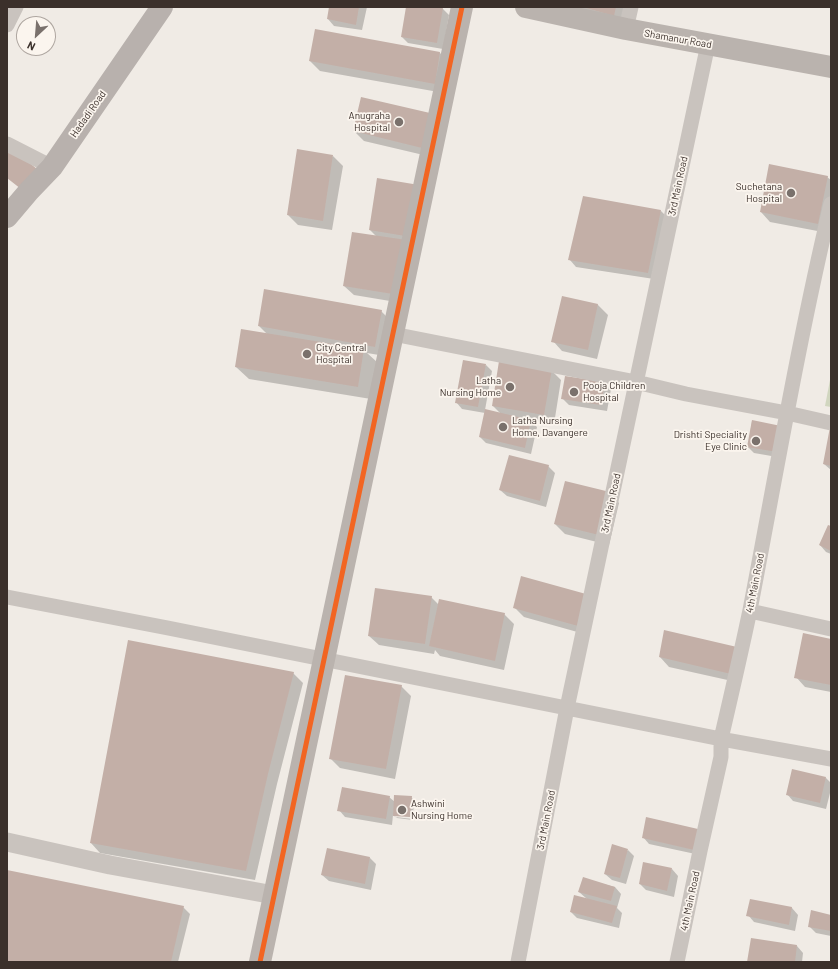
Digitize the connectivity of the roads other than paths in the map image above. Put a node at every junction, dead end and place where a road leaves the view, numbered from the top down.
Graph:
1 (16, 7) edge
2 (162, 7) edge
3 (462, 7) edge
4 (526, 7) edge
5 (630, 7) edge
6 (7, 25) edge
7 (626, 29) junction
8 (708, 44) junction
9 (831, 67) edge
10 (7, 144) edge
11 (52, 167) junction
12 (831, 204) edge
13 (7, 217) edge
14 (392, 334) junction
15 (636, 382) junction
16 (787, 412) junction
17 (831, 423) edge
18 (7, 597) edge
19 (750, 611) junction
20 (831, 629) edge
21 (324, 659) junction
22 (568, 708) junction
23 (722, 740) junction
24 (831, 759) edge
25 (7, 842) edge
26 (274, 895) junction
27 (260, 962) edge
28 (518, 962) edge
29 (677, 962) edge

1 - 6 street
2 - 11 main road, Hadadi Road
3 - 14 main road
4 - 7 main road, Shamanur Road
5 - 7 street
7 - 8 main road, Shamanur Road
8 - 9 main road, Shamanur Road
8 - 15 street, 3rd Main Road
10 - 11 street
11 - 13 main road, Hadadi Road
12 - 16 street, 4th Main Road
14 - 15 street
14 - 21 main road
15 - 16 street
15 - 22 street, 3rd Main Road
16 - 17 street
16 - 19 street, 4th Main Road
18 - 21 street
19 - 20 street
19 - 23 street, 4th Main Road
21 - 22 street
21 - 26 main road
22 - 23 street
22 - 28 street, 3rd Main Road
23 - 24 street
23 - 29 street, 4th Main Road
25 - 26 street
26 - 27 main road

